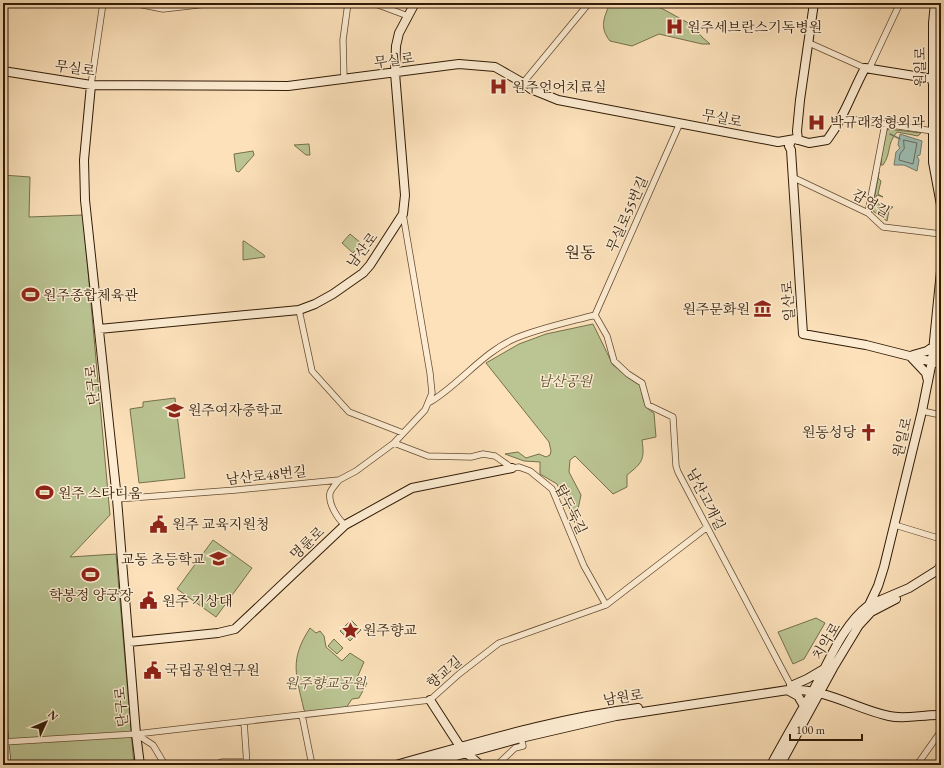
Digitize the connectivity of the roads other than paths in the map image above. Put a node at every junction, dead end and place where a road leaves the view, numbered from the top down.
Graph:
1 (10, 3) edge
2 (103, 3) edge
3 (133, 3) edge
4 (215, 3) edge
5 (348, 3) edge
6 (373, 3) edge
7 (415, 3) edge
8 (589, 3) edge
9 (814, 3) edge
10 (900, 3) edge
11 (935, 3) edge
12 (3, 5) edge
13 (408, 16) junction
14 (809, 43) junction
15 (867, 68) junction
16 (3, 71) edge
17 (395, 72) junction
18 (937, 79) edge
19 (344, 80) junction
20 (523, 83) junction
21 (91, 85) junction
22 (843, 118) junction
23 (680, 123) junction
24 (885, 124) junction
25 (933, 131) junction
26 (795, 145) junction
27 (938, 174) edge
28 (792, 176) junction
29 (941, 205) edge
30 (868, 213) junction
31 (403, 214) junction
32 (941, 234) edge
33 (941, 271) edge
34 (940, 295) edge
35 (299, 310) junction
36 (595, 315) junction
37 (99, 329) junction
38 (934, 346) junction
39 (909, 355) junction
40 (932, 361) junction
41 (941, 364) edge
42 (941, 370) edge
43 (928, 384) junction
44 (430, 402) junction
45 (922, 411) junction
46 (941, 415) edge
47 (403, 433) junction
48 (394, 443) junction
49 (512, 468) junction
50 (339, 480) junction
51 (117, 499) junction
52 (345, 525) junction
53 (895, 525) junction
54 (706, 528) junction
55 (941, 539) edge
56 (941, 561) edge
57 (939, 572) edge
58 (606, 605) junction
59 (869, 605) junction
60 (128, 642) junction
61 (824, 669) junction
62 (790, 688) junction
63 (817, 690) junction
64 (430, 700) junction
65 (804, 706) junction
66 (3, 713) edge
67 (302, 715) junction
68 (941, 715) edge
69 (244, 722) junction
70 (941, 731) edge
71 (136, 734) junction
72 (521, 738) junction
73 (5, 742) edge
74 (464, 751) junction
75 (247, 763) edge
76 (8, 765) edge
77 (140, 765) edge
78 (165, 765) edge
79 (214, 765) edge
80 (312, 765) edge
81 (396, 765) edge
82 (424, 765) edge
83 (480, 765) edge
84 (497, 765) edge
85 (771, 765) edge
86 (780, 765) edge
87 (917, 765) edge

1 - 12 street
2 - 21 street, 단구로
3 - 4 street
5 - 19 street
6 - 13 street
7 - 13 street, 남산로
8 - 20 street
9 - 14 street
10 - 15 street
11 - 18 street, 원일로
13 - 17 street, 남산로
14 - 15 street
14 - 26 street, 일산로
15 - 18 street
15 - 22 street
16 - 21 street, 무실로
17 - 19 street, 무실로
17 - 20 street, 무실로
17 - 31 street, 남산로
18 - 25 street, 원일로
19 - 21 street, 무실로
20 - 23 street, 무실로
21 - 37 street, 단구로
22 - 24 street
22 - 26 street
23 - 26 street, 무실로
23 - 36 street, 무실로55번길
24 - 25 street
24 - 30 street
25 - 27 street, 원일로
26 - 28 street, 일산로
27 - 29 street, 원일로
28 - 30 street, 감영길
28 - 39 street, 일산로
30 - 32 street, 감영길
31 - 35 street, 남산로
31 - 44 street
33 - 34 street, 원일로
34 - 38 street, 원일로
35 - 37 street, 남산로
35 - 47 street
36 - 44 street
36 - 54 street, 남산고개길
37 - 51 street, 단구로
38 - 39 street
38 - 40 street, 원일로
39 - 40 street, 일산로
39 - 43 street
40 - 41 street, 일산로
40 - 42 street
40 - 43 street, 원일로
43 - 45 street, 원일로
44 - 47 street, 남산로48번길
45 - 46 street
45 - 53 street, 원일로
47 - 48 street, 남산로48번길
48 - 49 street, 탑두둑길
48 - 50 street, 남산로48번길
49 - 52 street, 명륜로
49 - 58 street, 탑두둑길
50 - 51 street, 남산로48번길
50 - 52 street
51 - 60 street, 단구로
52 - 60 street, 명륜로
53 - 55 street
53 - 59 street, 원일로
54 - 58 street, 향교길
54 - 62 street, 남산고개길
56 - 57 street
57 - 59 street, 치악로
57 - 63 street, 치악로
58 - 64 street, 향교길
59 - 61 street, 치악로
60 - 71 street, 단구로
61 - 62 street
61 - 63 street, 치악로
62 - 63 street, 남원로
62 - 65 street
62 - 72 street, 남원로
62 - 74 street, 남원로
63 - 65 street, 치악로
63 - 68 street, 남원로
63 - 86 street, 치악로
64 - 67 street, 향교길
64 - 74 street
65 - 85 street, 치악로
66 - 73 street
67 - 69 street, 향교길
67 - 80 street
69 - 71 street, 향교길
69 - 75 street
70 - 87 street
71 - 73 street, 향교길
71 - 77 street, 단구로
71 - 78 street
72 - 74 street, 남원로
72 - 84 street
73 - 76 street
74 - 81 street, 남원로
74 - 82 street, 남원로
74 - 83 street
75 - 79 street

